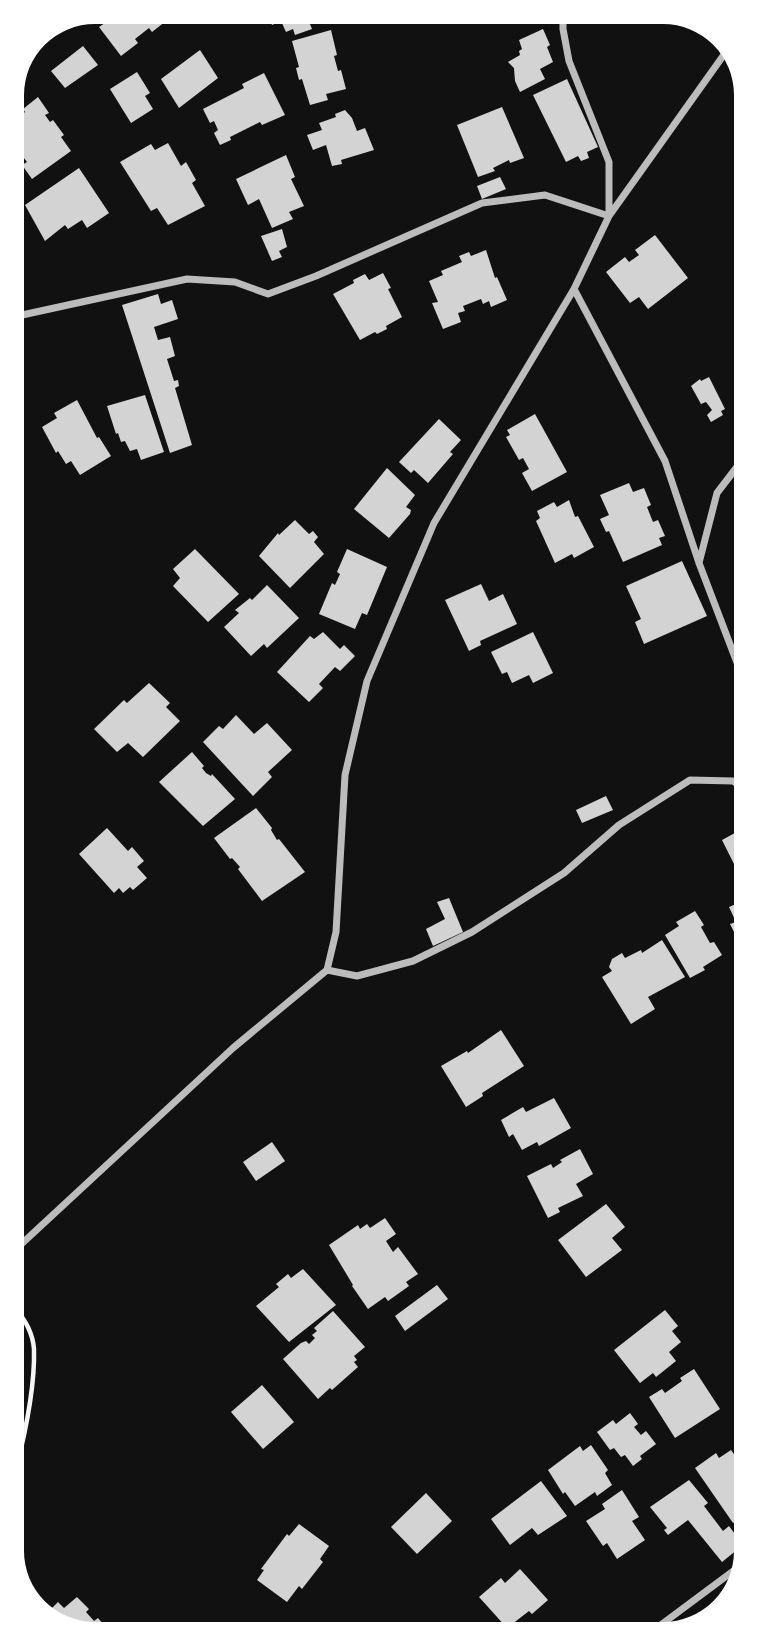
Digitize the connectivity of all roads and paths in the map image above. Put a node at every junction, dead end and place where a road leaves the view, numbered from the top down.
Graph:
1 (563, 25) edge
2 (723, 56) edge
3 (609, 216) junction
4 (574, 289) junction
5 (25, 314) edge
6 (734, 471) edge
7 (699, 564) junction
8 (734, 655) edge
9 (734, 782) edge
10 (327, 970) junction
11 (25, 1241) edge
12 (25, 1320) edge
13 (25, 1429) edge
14 (731, 1572) edge
15 (665, 1622) edge

1 - 3 street
2 - 3 street
3 - 4 street
3 - 5 street
4 - 7 street
4 - 10 street
6 - 7 street
7 - 8 street
9 - 10 street
10 - 11 street
12 - 13 path
14 - 15 street

